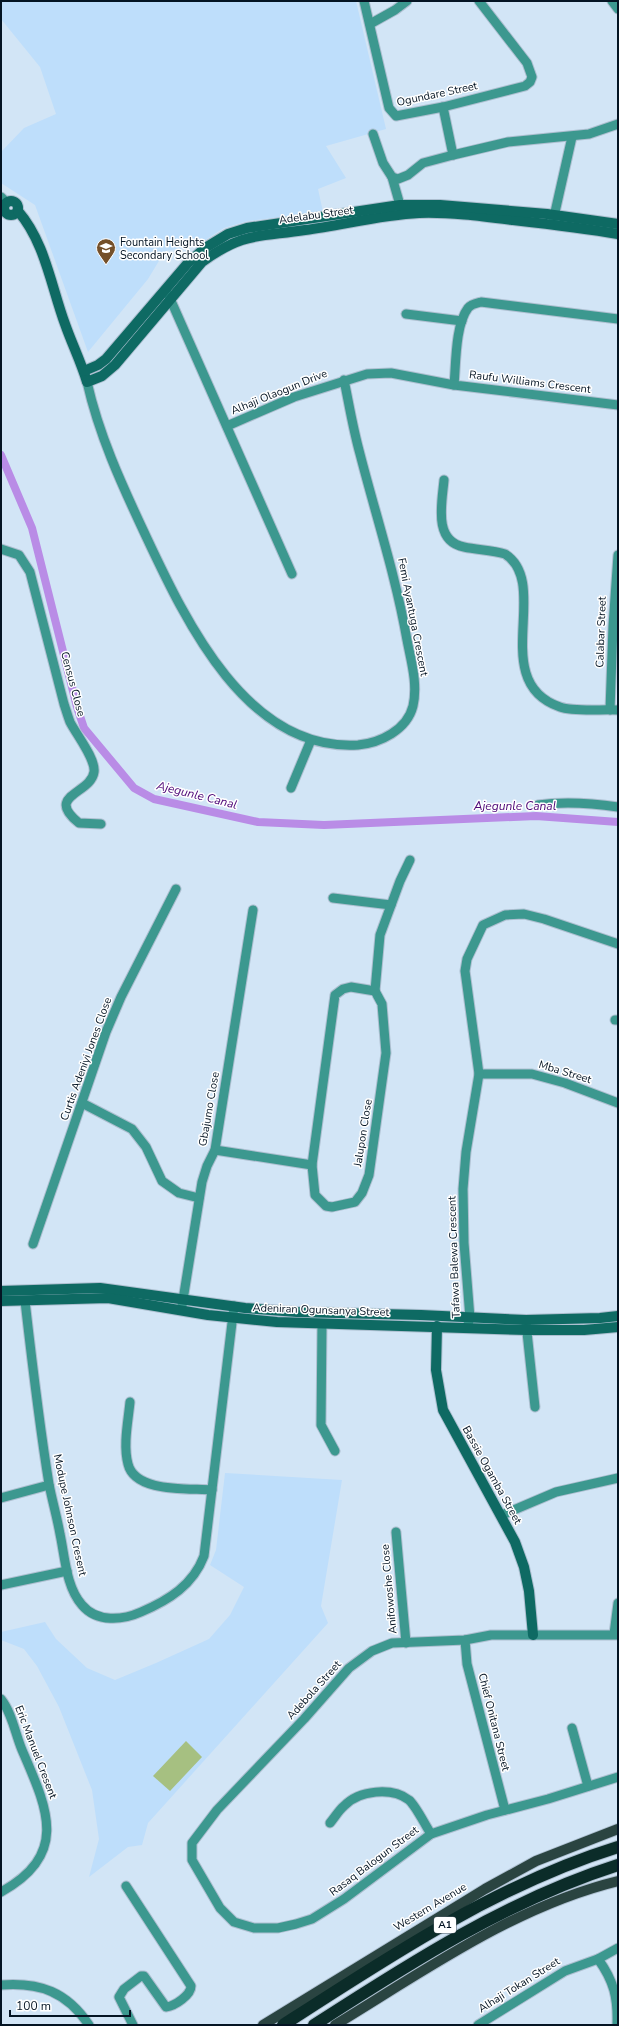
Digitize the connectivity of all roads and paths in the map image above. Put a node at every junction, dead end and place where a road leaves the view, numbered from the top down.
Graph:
1 (364, 1) edge
2 (408, 1) edge
3 (479, 1) edge
4 (612, 1) edge
5 (618, 9) edge
6 (370, 24) junction
7 (443, 106) junction
8 (618, 124) edge
9 (373, 134) dead end
10 (572, 137) junction
11 (453, 155) junction
12 (392, 177) junction
13 (4, 200) edge
14 (398, 210) junction
15 (18, 211) junction
16 (4, 217) edge
17 (553, 220) junction
18 (618, 224) edge
19 (618, 234) edge
20 (168, 294) junction
21 (406, 314) dead end
22 (618, 319) edge
23 (462, 321) junction
24 (84, 371) junction
25 (344, 380) junction
26 (88, 382) junction
27 (454, 385) junction
28 (618, 406) edge
29 (227, 426) junction
30 (444, 480) dead end
31 (1, 549) edge
32 (618, 555) edge
33 (292, 574) dead end
34 (614, 710) edge
35 (311, 740) junction
36 (291, 788) dead end
37 (538, 805) dead end
38 (618, 807) edge
39 (101, 824) dead end
40 (410, 860) dead end
41 (176, 889) dead end
42 (333, 898) dead end
43 (391, 905) junction
44 (253, 910) dead end
45 (618, 944) edge
46 (375, 992) junction
47 (479, 1074) junction
48 (82, 1103) junction
49 (618, 1103) edge
50 (216, 1150) junction
51 (312, 1165) junction
52 (199, 1198) junction
53 (33, 1244) dead end
54 (1, 1290) edge
55 (1, 1301) edge
56 (25, 1301) junction
57 (182, 1304) junction
58 (234, 1306) junction
59 (618, 1316) edge
60 (233, 1318) junction
61 (468, 1322) junction
62 (322, 1324) junction
63 (526, 1325) junction
64 (437, 1326) junction
65 (618, 1327) edge
66 (130, 1402) dead end
67 (535, 1407) dead end
68 (334, 1451) dead end
69 (618, 1478) edge
70 (49, 1485) junction
71 (212, 1490) junction
72 (1, 1498) edge
73 (502, 1515) junction
74 (396, 1532) dead end
75 (67, 1571) junction
76 (1, 1585) edge
77 (618, 1603) edge
78 (616, 1634) edge
79 (533, 1635) junction
80 (465, 1640) junction
81 (406, 1643) junction
82 (1, 1699) edge
83 (572, 1728) dead end
84 (618, 1777) edge
85 (588, 1786) junction
86 (505, 1810) junction
87 (330, 1822) dead end
88 (618, 1829) edge
89 (430, 1834) junction
90 (192, 1843) joint
91 (618, 1847) edge
92 (618, 1865) edge
93 (618, 1881) edge
94 (126, 1886) dead end
95 (1, 1892) edge
96 (618, 1948) edge
97 (598, 1959) junction
98 (1, 1985) edge
99 (89, 2025) edge
100 (133, 2025) edge
101 (263, 2025) edge
102 (283, 2025) edge
103 (314, 2025) edge
104 (335, 2025) edge
105 (478, 2025) edge
106 (617, 2025) edge

1 - 6 street, Ogundare Street
2 - 6 street
3 - 7 street, Ogundare Street
4 - 5 street
6 - 7 street, Ogundare Street
7 - 11 street
8 - 10 street
9 - 12 street
10 - 11 street
10 - 17 street
11 - 12 street
12 - 14 street
13 - 15 main road
13 - 16 main road
14 - 17 main road, Adelabu Street
14 - 20 main road, Adelabu Street
15 - 16 main road
15 - 24 main road
17 - 18 main road, Adelabu Street
17 - 19 main road, Adelabu Street
20 - 24 main road, Adelabu Street
20 - 26 main road, Adelabu Street
20 - 29 street, Alhaji Olaogun Drive
21 - 23 street
22 - 23 street, Raufu Williams Crescent
23 - 27 street, Raufu Williams Crescent
24 - 26 main road
25 - 27 street, Alhaji Olaogun Drive
25 - 29 street, Alhaji Olaogun Drive
25 - 35 street, Femi Ayantuga Crescent
26 - 35 street, Femi Ayantuga Crescent
27 - 28 street, Raufu Williams Crescent
29 - 33 street
30 - 34 street
31 - 39 street, Census Close
32 - 34 street, Calabar Street
35 - 36 street
37 - 38 street
40 - 43 street, Jalupon Close
41 - 48 street, Curtis Adeniyi Jones Close
42 - 43 street
43 - 46 street, Jalupon Close
44 - 50 street, Gbajumo Close
45 - 47 street, Tafawa Balewa Crescent
46 - 51 street, Jalupon Close
46 - 51 street, Jalupon Close
47 - 49 street, Mba Street
47 - 61 street, Tafawa Balewa Crescent
48 - 52 street
48 - 53 street, Curtis Adeniyi Jones Close
50 - 51 street
50 - 52 street, Gbajumo Close
52 - 57 street, Gbajumo Close
54 - 57 main road, Adeniran Ogunsanya Street
55 - 56 main road, Adeniran Ogunsanya Street
56 - 57 main road, Adeniran Ogunsanya Street
56 - 70 street, Modupe Johnson Cresent
57 - 58 main road, Adeniran Ogunsanya Street
57 - 60 main road, Adeniran Ogunsanya Street
58 - 60 street, Modupe Johnson Cresent
58 - 61 main road, Adeniran Ogunsanya Street
59 - 63 main road, Adeniran Ogunsanya Street
60 - 62 main road, Adeniran Ogunsanya Street
60 - 71 street, Modupe Johnson Cresent
61 - 63 main road, Adeniran Ogunsanya Street
61 - 64 main road, Adeniran Ogunsanya Street
62 - 64 main road, Adeniran Ogunsanya Street
62 - 68 street
63 - 65 main road, Adeniran Ogunsanya Street
63 - 67 street
64 - 73 main road, Bassie Ogamba Street
66 - 71 street
69 - 73 street
70 - 72 street
70 - 75 street, Modupe Johnson Cresent
71 - 75 street, Modupe Johnson Cresent
73 - 79 main road, Bassie Ogamba Street
74 - 81 street, Anifowoshe Close
75 - 76 street
77 - 78 street
78 - 79 street, Adebola Street
79 - 80 street, Adebola Street
80 - 81 street, Adebola Street
80 - 86 street, Chief Onitana Street
81 - 90 street, Adebola Street
82 - 95 street, Eric Manuel Cresent
83 - 85 street
84 - 85 street, Rasaq Balogun Street
85 - 86 street, Rasaq Balogun Street
86 - 89 street, Rasaq Balogun Street
87 - 89 street
88 - 101 main road, Western Avenue
89 - 90 street, Rasaq Balogun Street
91 - 102 highway, Western Avenue / A1
92 - 103 highway, A1
93 - 104 main road
94 - 100 street
96 - 97 street, Alhaji Tokan Street
97 - 105 street, Alhaji Tokan Street
97 - 106 street
98 - 99 street

